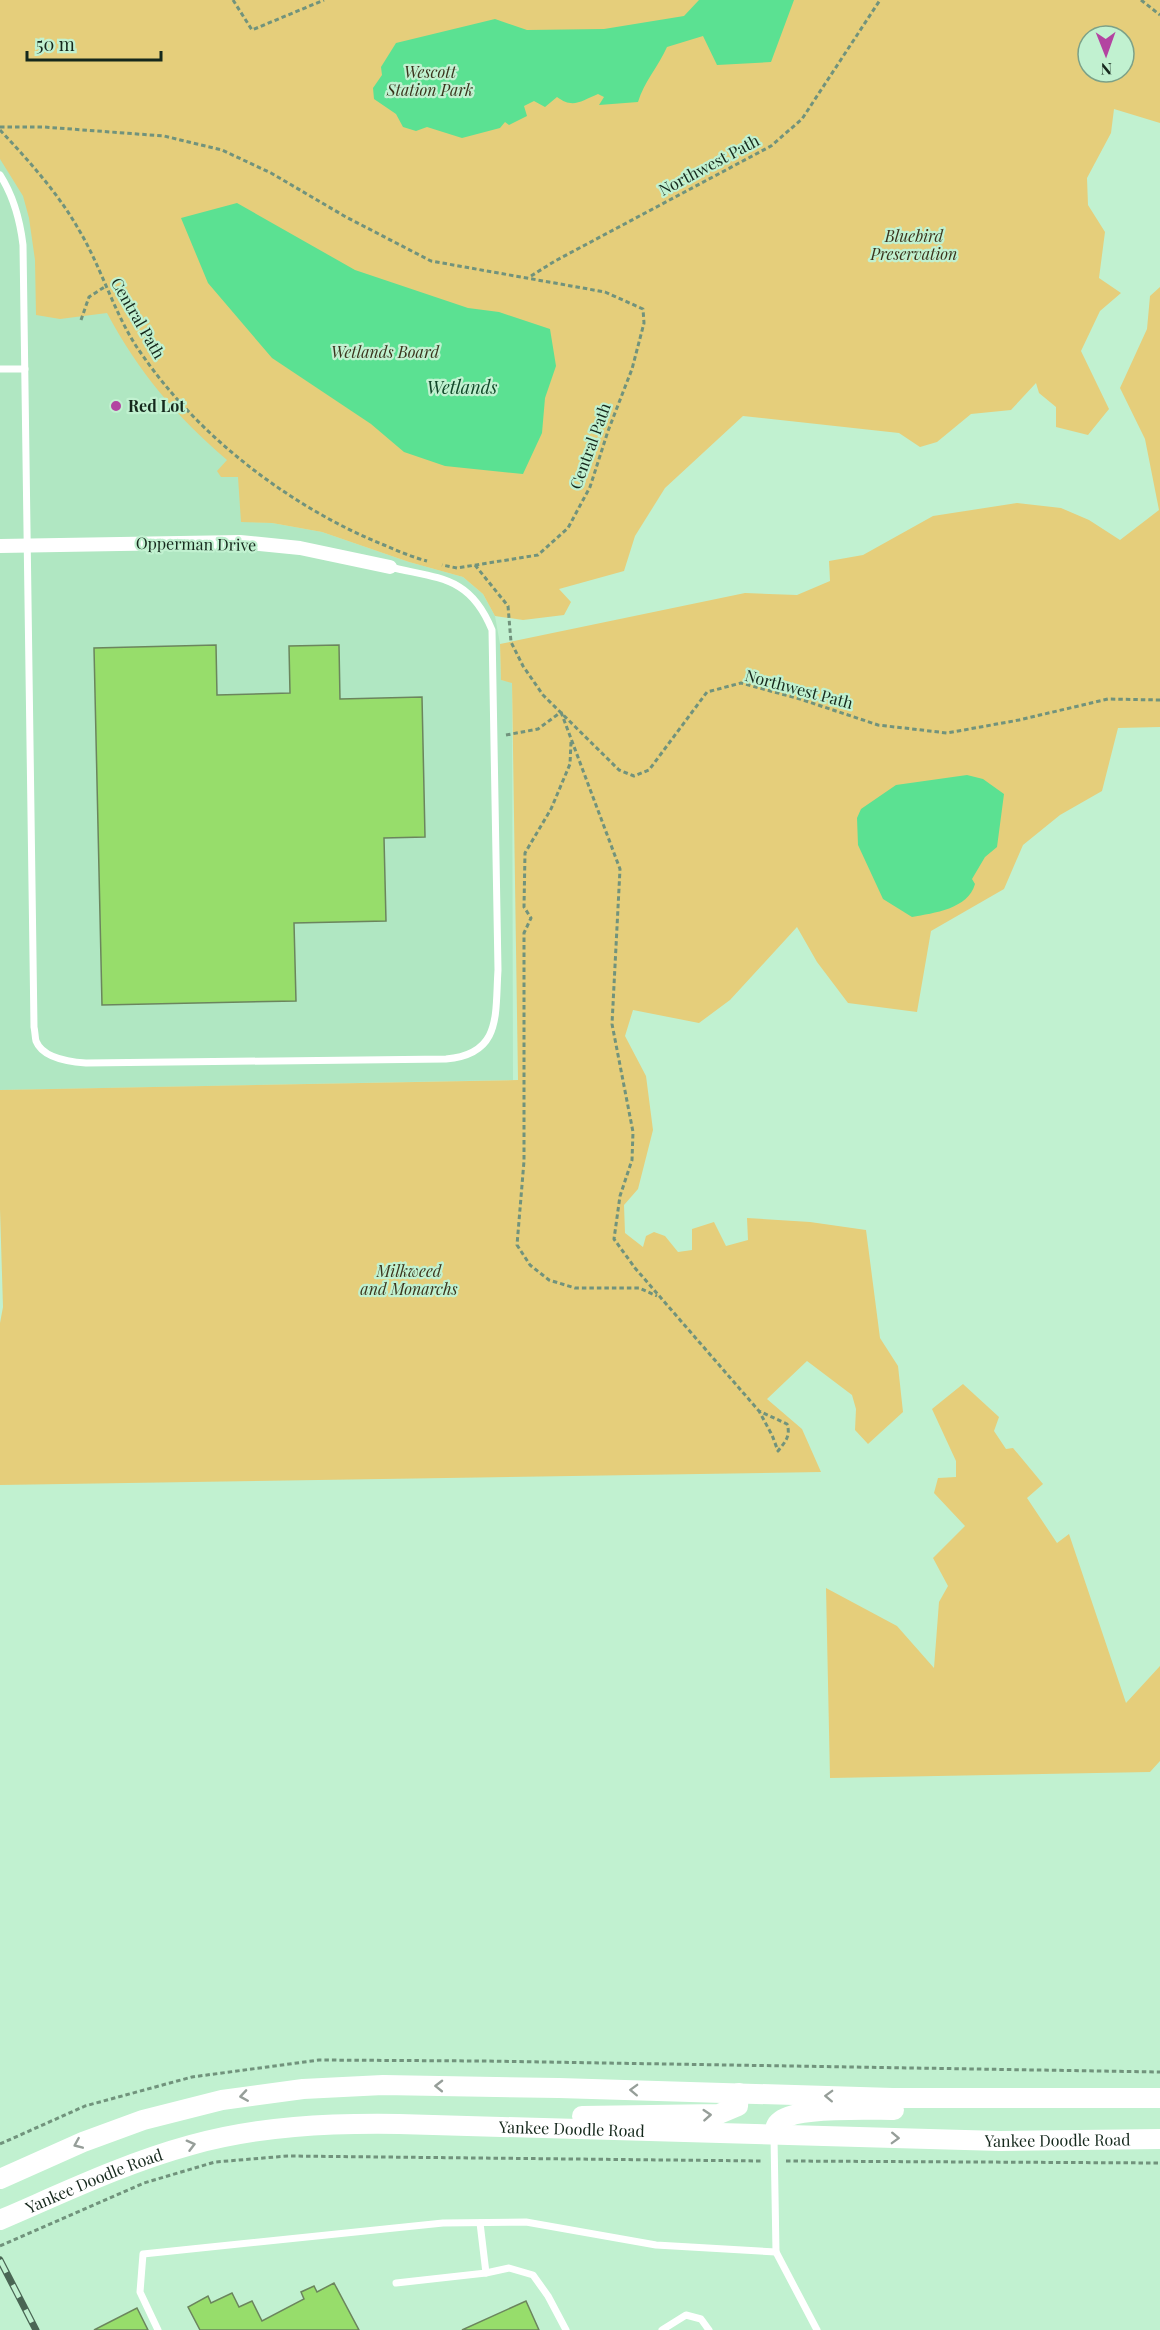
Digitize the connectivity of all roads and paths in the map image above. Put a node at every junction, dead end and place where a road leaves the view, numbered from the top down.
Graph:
1 (233, 0) edge
2 (324, 0) edge
3 (880, 0) edge
4 (1141, 0) edge
5 (1160, 15) edge
6 (0, 128) edge
7 (0, 175) edge
8 (530, 277) junction
9 (106, 286) junction
10 (81, 320) dead end
11 (0, 369) edge
12 (25, 369) junction
13 (28, 545) junction
14 (0, 546) edge
15 (475, 565) junction
16 (390, 567) joint
17 (1160, 700) edge
18 (561, 712) junction
19 (506, 735) dead end
20 (571, 739) junction
21 (659, 1296) junction
22 (759, 1411) junction
23 (739, 2093) junction
24 (1106, 2098) junction
25 (1160, 2098) edge
26 (399, 2124) junction
27 (774, 2134) junction
28 (1160, 2139) edge
29 (774, 2161) junction
30 (1160, 2163) edge
31 (0, 2179) edge
32 (0, 2220) edge
33 (480, 2223) junction
34 (0, 2246) edge
35 (776, 2252) junction
36 (486, 2273) junction
37 (396, 2283) dead end
38 (158, 2330) edge
39 (566, 2330) edge
40 (662, 2330) edge
41 (709, 2330) edge
42 (817, 2330) edge

1 - 2 path
3 - 8 path, Northwest Path
4 - 5 path
6 - 8 path, Central Path
6 - 9 path, Central Path
7 - 12 lane
8 - 15 path, Central Path
9 - 10 path
9 - 15 path, Central Path
11 - 12 lane
12 - 13 lane
13 - 14 street, Opperman Drive
13 - 16 street, Opperman Drive
13 - 16 lane
15 - 18 path, Northwest Path
17 - 18 path, Northwest Path
18 - 19 path
18 - 20 path
20 - 21 path
20 - 21 path
21 - 22 path
22 - 22 path
24 -> 23 main road
26 -> 23 main road
23 -> 31 main road
24 - 25 main road
24 - 27 main road
26 - 27 main road, Yankee Doodle Road
32 -> 26 main road, Yankee Doodle Road
27 -> 28 main road, Yankee Doodle Road
27 - 29 lane
29 - 30 path
29 - 34 path
29 - 35 lane
33 - 35 lane
33 - 36 lane
33 - 38 lane
35 - 42 lane
36 - 37 lane
36 - 39 lane
40 - 41 lane

